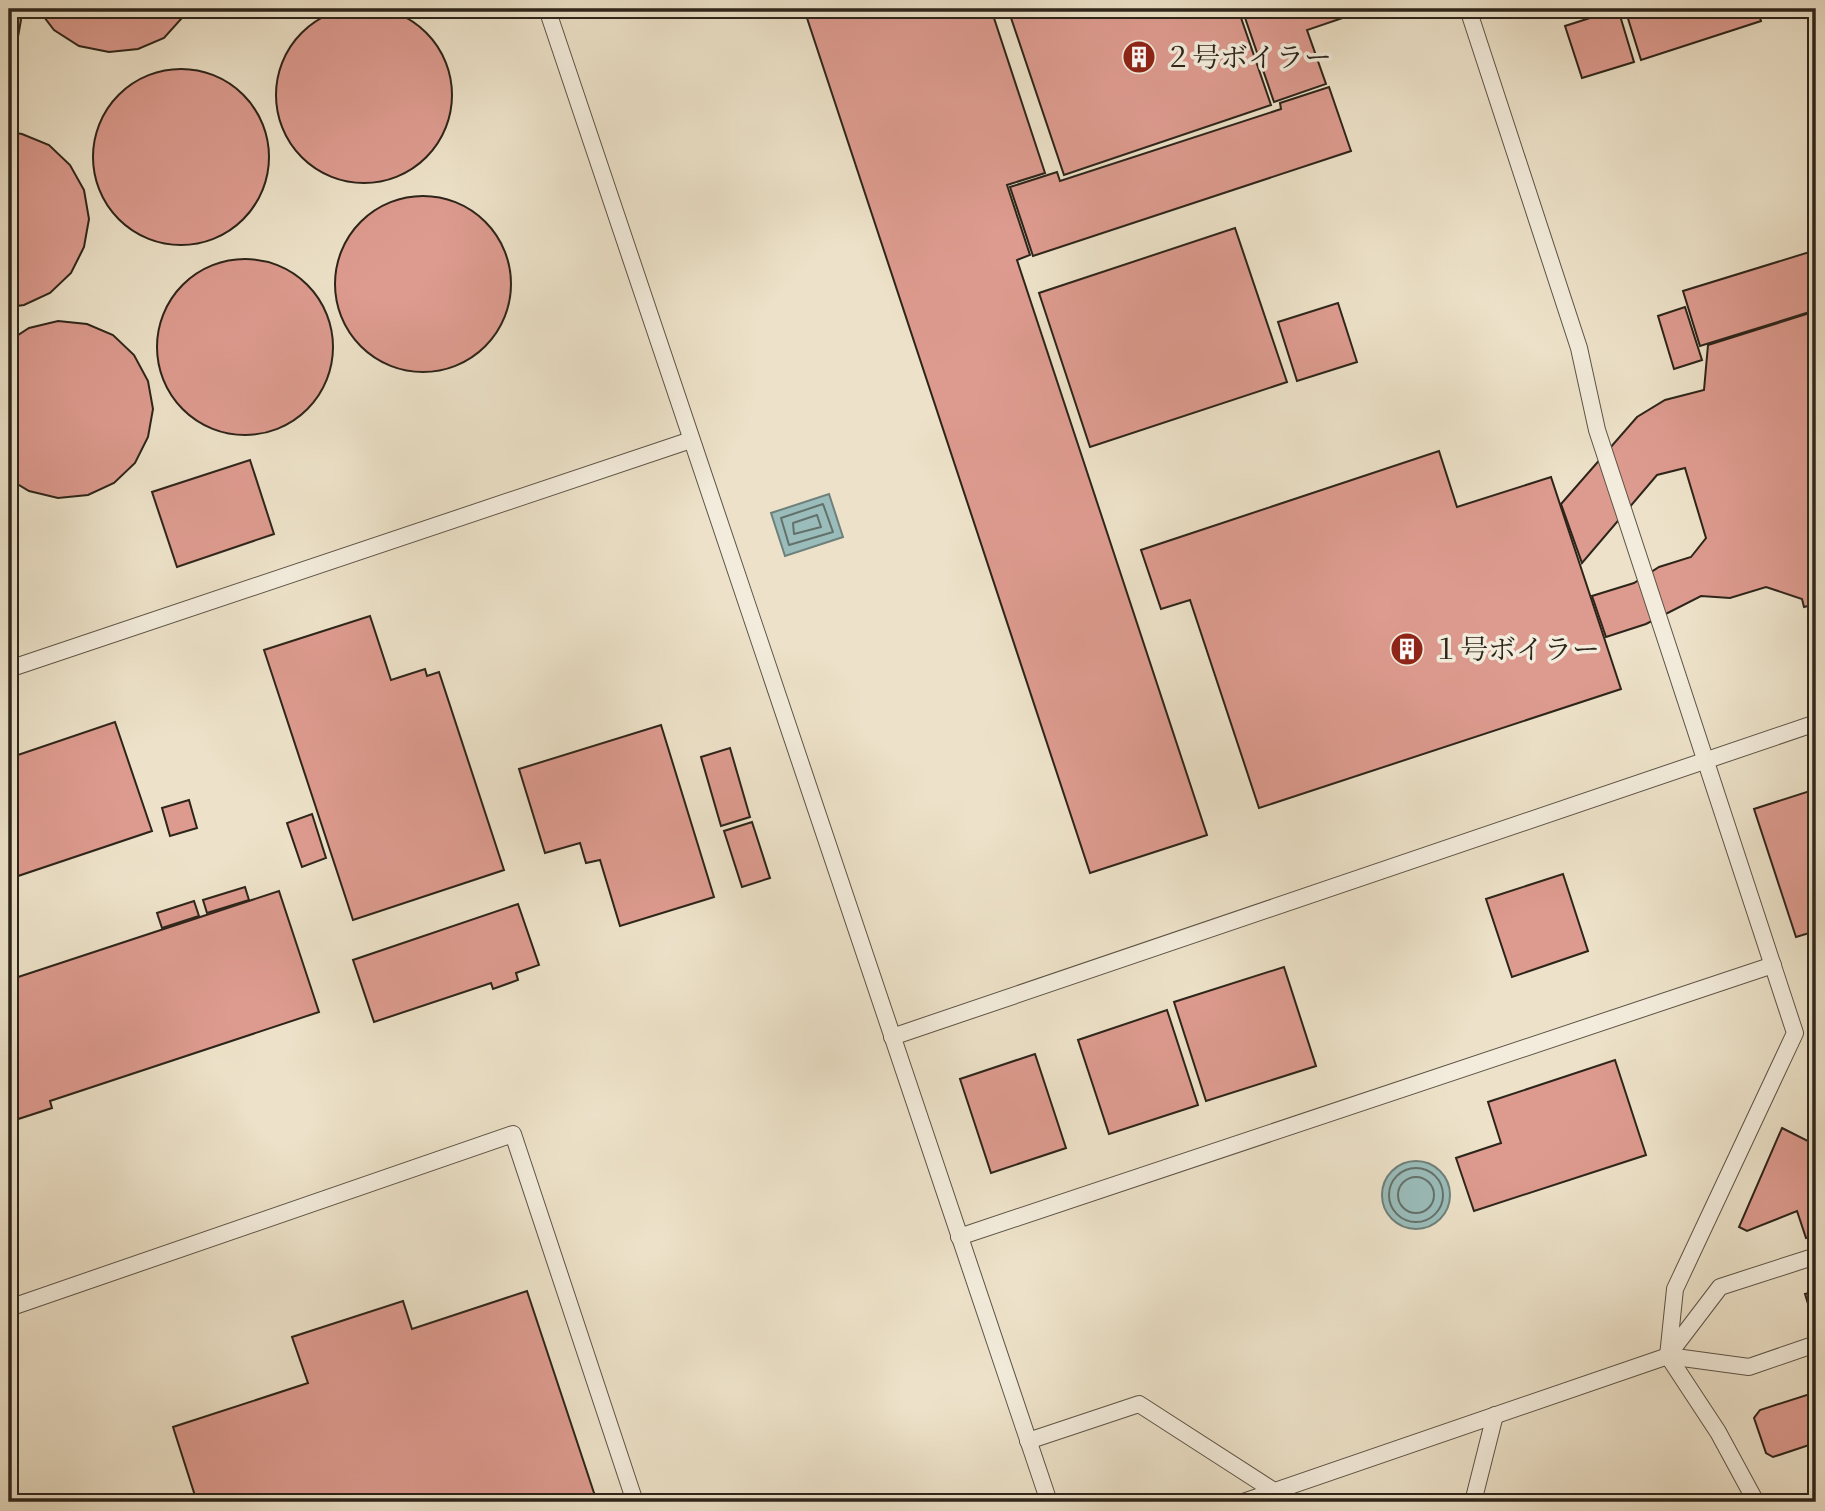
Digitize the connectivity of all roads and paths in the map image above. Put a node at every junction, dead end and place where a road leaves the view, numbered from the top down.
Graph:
1 (547, 9) edge
2 (1468, 9) edge
3 (691, 440) junction
4 (9, 669) edge
5 (1816, 723) edge
6 (1706, 760) junction
7 (1773, 965) junction
8 (892, 1037) junction
9 (959, 1237) junction
10 (1816, 1256) edge
11 (9, 1308) edge
12 (1816, 1344) edge
13 (1668, 1356) junction
14 (1495, 1415) junction
15 (1028, 1441) junction
16 (1274, 1491) junction
17 (635, 1502) edge
18 (1049, 1502) edge
19 (1243, 1502) edge
20 (1473, 1502) edge
21 (1756, 1502) edge

1 - 3 lane
2 - 6 lane
3 - 4 lane
3 - 8 lane
5 - 6 lane
6 - 7 lane
6 - 8 lane
7 - 9 lane
7 - 13 lane
8 - 9 lane
9 - 15 lane
10 - 13 lane
11 - 17 lane
12 - 13 lane
13 - 14 lane
13 - 21 lane
14 - 16 lane
14 - 20 lane
15 - 16 lane
15 - 18 lane
16 - 19 lane

